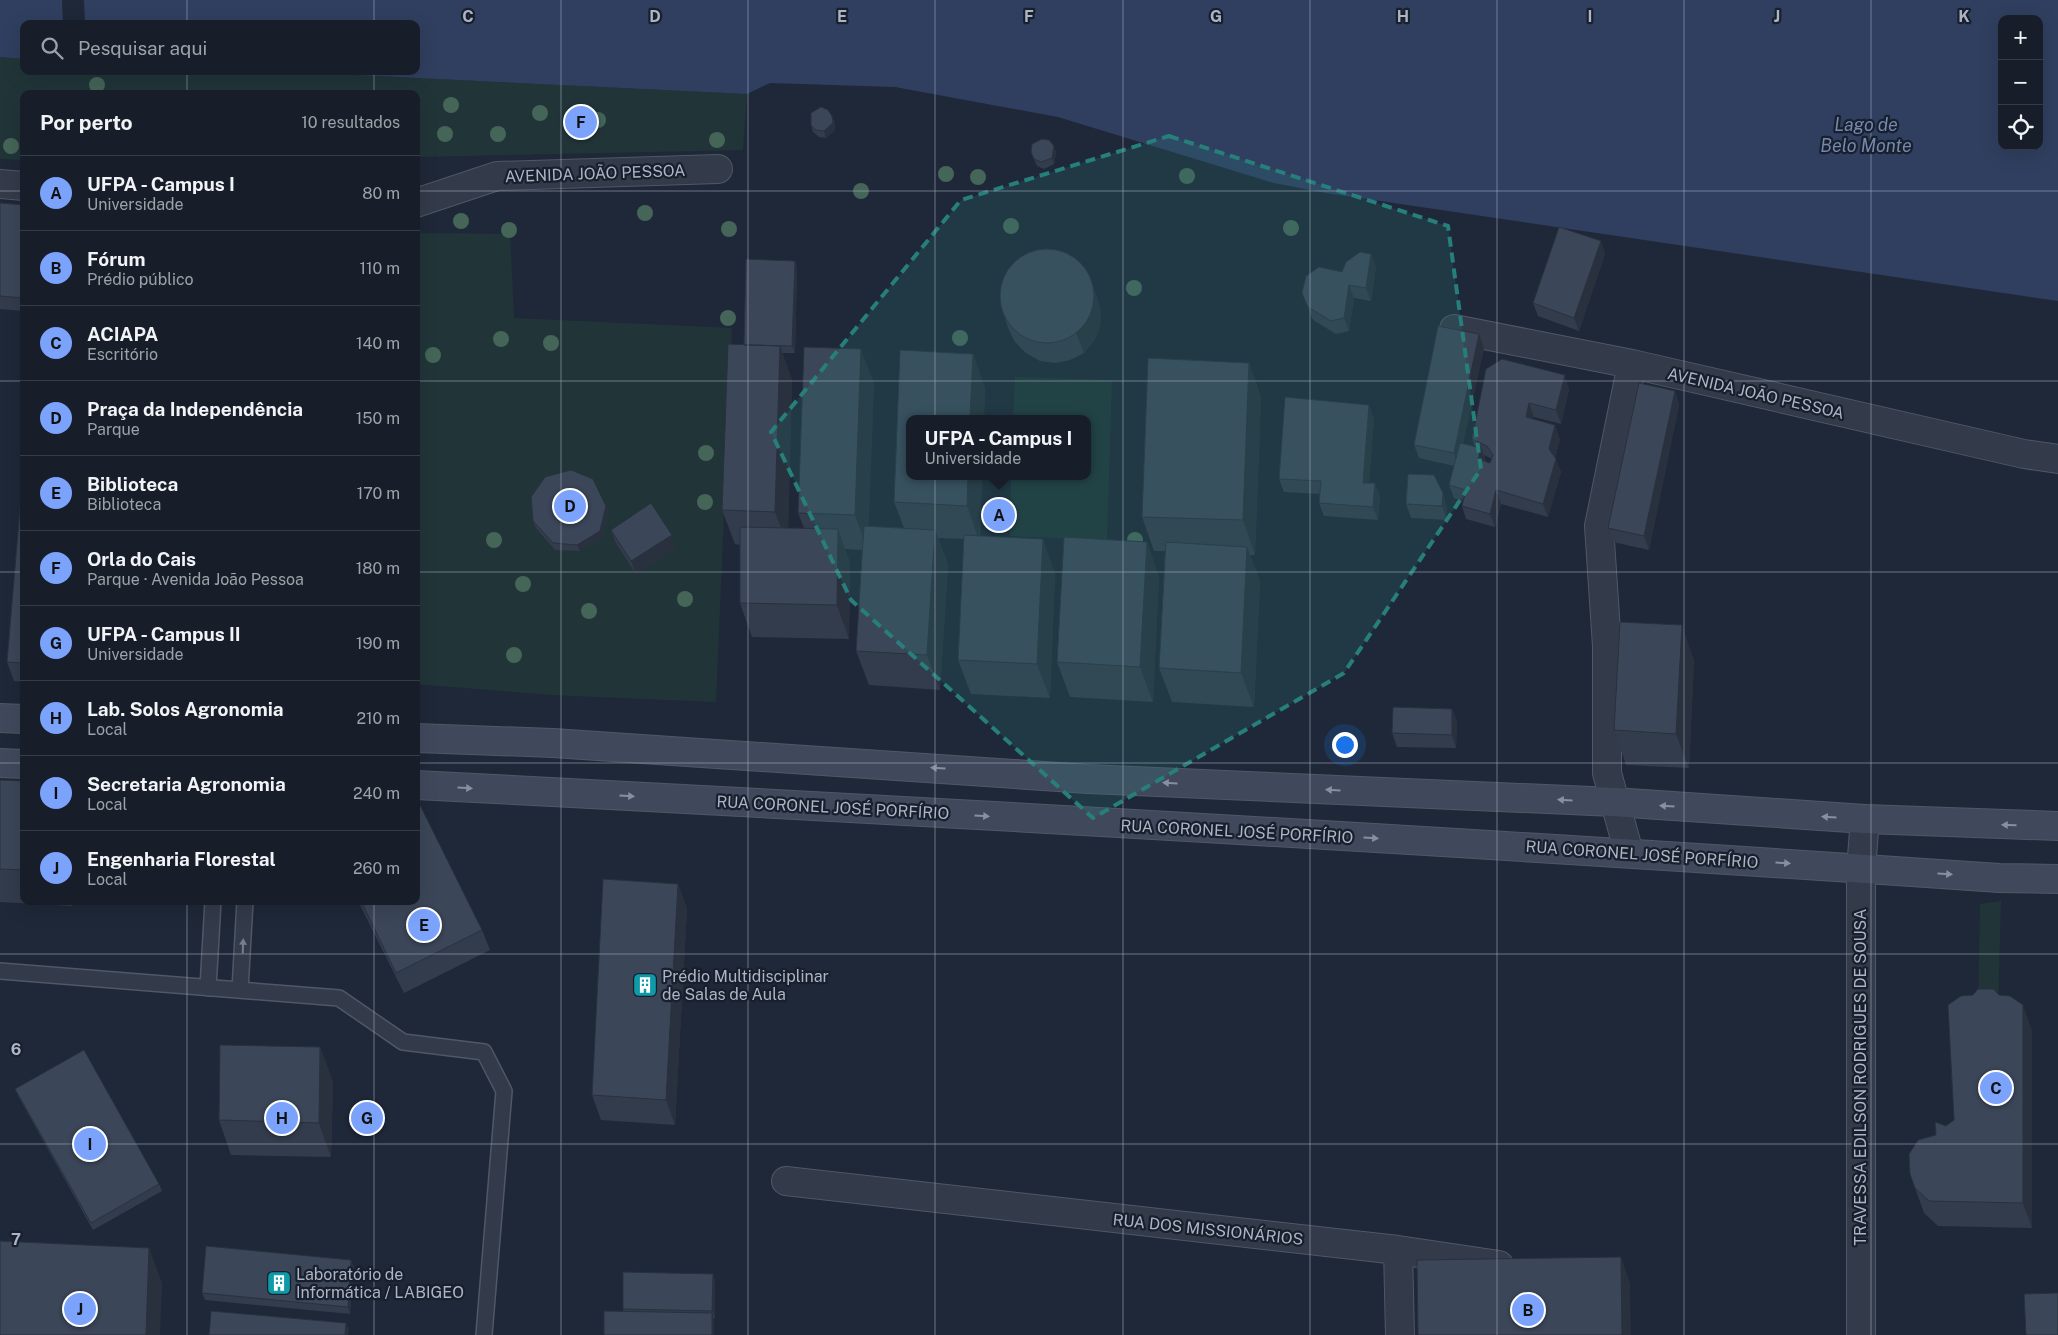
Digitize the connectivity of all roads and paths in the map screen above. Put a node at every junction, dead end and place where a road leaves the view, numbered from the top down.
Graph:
1 (718, 169) dead end
2 (0, 184) edge
3 (20, 186) edge
4 (420, 202) edge
5 (1454, 329) edge
6 (1632, 364) junction
7 (2058, 459) edge
8 (0, 718) edge
9 (20, 719) edge
10 (420, 738) edge
11 (0, 763) edge
12 (20, 764) edge
13 (1088, 779) junction
14 (420, 785) edge
15 (1614, 802) junction
16 (1865, 819) junction
17 (1087, 822) junction
18 (2058, 826) edge
19 (1630, 853) junction
20 (1860, 869) junction
21 (2058, 879) edge
22 (213, 905) edge
23 (245, 905) edge
24 (0, 971) edge
25 (208, 988) junction
26 (240, 990) junction
27 (786, 1181) dead end
28 (1398, 1250) junction
29 (1524, 1268) edge
30 (484, 1335) edge
31 (1400, 1335) edge
32 (1861, 1335) edge

1 - 4 street, AVENIDA JOÃO PESSOA
2 - 3 street
5 - 6 street, AVENIDA JOÃO PESSOA
6 - 7 street, AVENIDA JOÃO PESSOA
6 - 15 street
8 - 9 street
13 -> 10 street
11 - 12 street
15 -> 13 street
13 - 17 street
14 -> 17 street, RUA CORONEL JOSÉ PORFÍRIO
16 -> 15 street
15 - 19 street
18 -> 16 street
16 - 20 street, TRAVESSA EDILSON RODRIGUES DE SOUSA
17 -> 19 street, RUA CORONEL JOSÉ PORFÍRIO
19 -> 20 street, RUA CORONEL JOSÉ PORFÍRIO
20 -> 21 street, RUA CORONEL JOSÉ PORFÍRIO
20 - 32 street, TRAVESSA EDILSON RODRIGUES DE SOUSA
22 - 25 lane
26 -> 23 lane
24 - 25 lane
25 - 26 lane
26 - 30 lane
27 - 28 street, RUA DOS MISSIONÁRIOS
28 - 29 street, RUA DOS MISSIONÁRIOS
28 - 31 street

